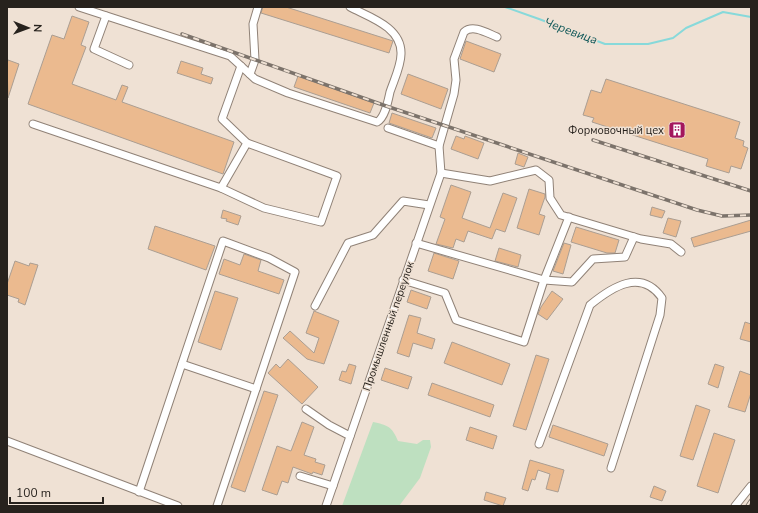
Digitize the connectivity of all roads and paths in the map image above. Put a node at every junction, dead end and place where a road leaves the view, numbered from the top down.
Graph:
1 (79, 7) edge
2 (258, 7) edge
3 (350, 7) edge
4 (106, 16) junction
5 (497, 37) dead end
6 (128, 65) dead end
7 (241, 66) junction
8 (250, 74) junction
9 (33, 124) dead end
10 (388, 128) dead end
11 (247, 143) junction
12 (439, 146) junction
13 (441, 173) junction
14 (221, 188) junction
15 (429, 205) junction
16 (569, 217) junction
17 (634, 237) junction
18 (416, 243) junction
19 (681, 252) dead end
20 (403, 280) junction
21 (544, 280) junction
22 (315, 306) dead end
23 (182, 364) junction
24 (256, 389) junction
25 (306, 409) dead end
26 (350, 436) junction
27 (7, 441) edge
28 (539, 444) dead end
29 (611, 468) dead end
30 (300, 476) dead end
31 (333, 486) junction
32 (751, 486) edge
33 (139, 492) junction
34 (178, 506) edge
35 (217, 506) edge
36 (326, 506) edge
37 (735, 506) edge

1 - 4 street
2 - 8 street
3 - 8 street
4 - 6 street
4 - 7 street
5 - 12 street
7 - 8 street
7 - 11 street
9 - 14 street
10 - 12 street
11 - 14 street
11 - 14 street
12 - 13 street, Промышленный переулок
13 - 15 street, Промышленный переулок
13 - 16 street
15 - 18 street, Промышленный переулок
15 - 22 street
16 - 17 street
16 - 21 street
17 - 19 street
17 - 21 street
18 - 20 street, Промышленный переулок
18 - 21 street
20 - 21 street
20 - 26 street, Промышленный переулок
23 - 24 street
23 - 24 street
23 - 33 street
24 - 35 street
25 - 26 street
26 - 31 street, Промышленный переулок
27 - 33 street
28 - 29 street
30 - 31 street
31 - 36 street, Промышленный переулок
32 - 37 street
33 - 34 street

